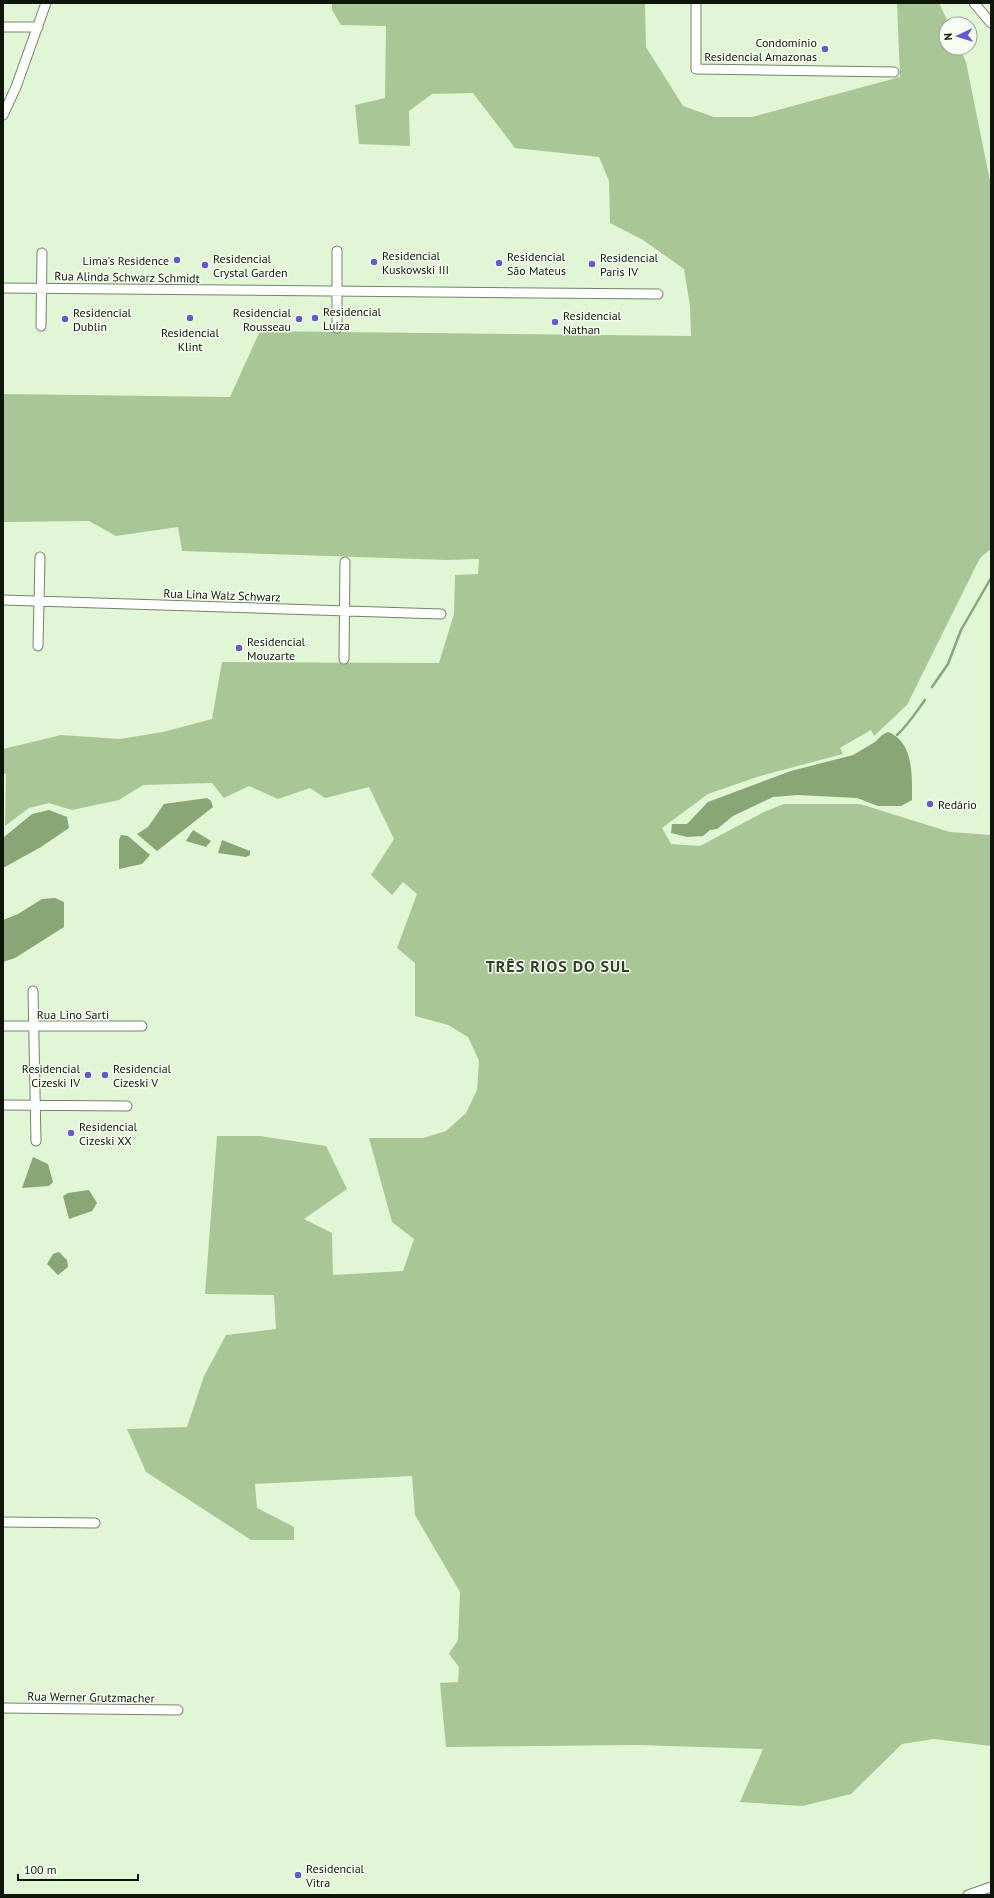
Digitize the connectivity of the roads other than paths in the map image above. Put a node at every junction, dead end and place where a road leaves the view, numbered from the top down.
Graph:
1 (46, 3) edge
2 (696, 3) edge
3 (974, 3) edge
4 (991, 24) edge
5 (3, 27) edge
6 (38, 27) junction
7 (894, 72) dead end
8 (4, 109) edge
9 (337, 251) dead end
10 (42, 253) dead end
11 (3, 288) edge
12 (42, 288) junction
13 (337, 291) junction
14 (658, 294) dead end
15 (41, 326) dead end
16 (337, 328) dead end
17 (40, 557) dead end
18 (345, 562) dead end
19 (3, 600) edge
20 (39, 601) junction
21 (345, 611) junction
22 (441, 614) dead end
23 (38, 646) dead end
24 (344, 659) dead end
25 (33, 990) dead end
26 (3, 1026) edge
27 (35, 1026) junction
28 (142, 1026) dead end
29 (3, 1105) edge
30 (36, 1106) junction
31 (127, 1106) dead end
32 (36, 1141) dead end
33 (3, 1522) edge
34 (95, 1523) dead end
35 (3, 1708) edge
36 (178, 1710) dead end
37 (991, 1887) edge
38 (968, 1895) edge

1 - 6 street
2 - 7 street
3 - 4 street
5 - 6 street
6 - 8 street
9 - 13 street
10 - 12 street
11 - 12 street, Rua Alinda Schwarz Schmidt
12 - 13 street, Rua Alinda Schwarz Schmidt
12 - 15 street
13 - 14 street, Rua Alinda Schwarz Schmidt
13 - 16 street
17 - 20 street
18 - 21 street
19 - 20 street, Rua Lina Walz Schwarz
20 - 21 street, Rua Lina Walz Schwarz
20 - 23 street
21 - 22 street, Rua Lina Walz Schwarz
21 - 24 street
25 - 27 street
26 - 27 street, Rua Lino Sarti
27 - 28 street, Rua Lino Sarti
27 - 30 street
29 - 30 street
30 - 31 street
30 - 32 street
33 - 34 street
35 - 36 street, Rua Werner Grutzmacher
37 - 38 street

